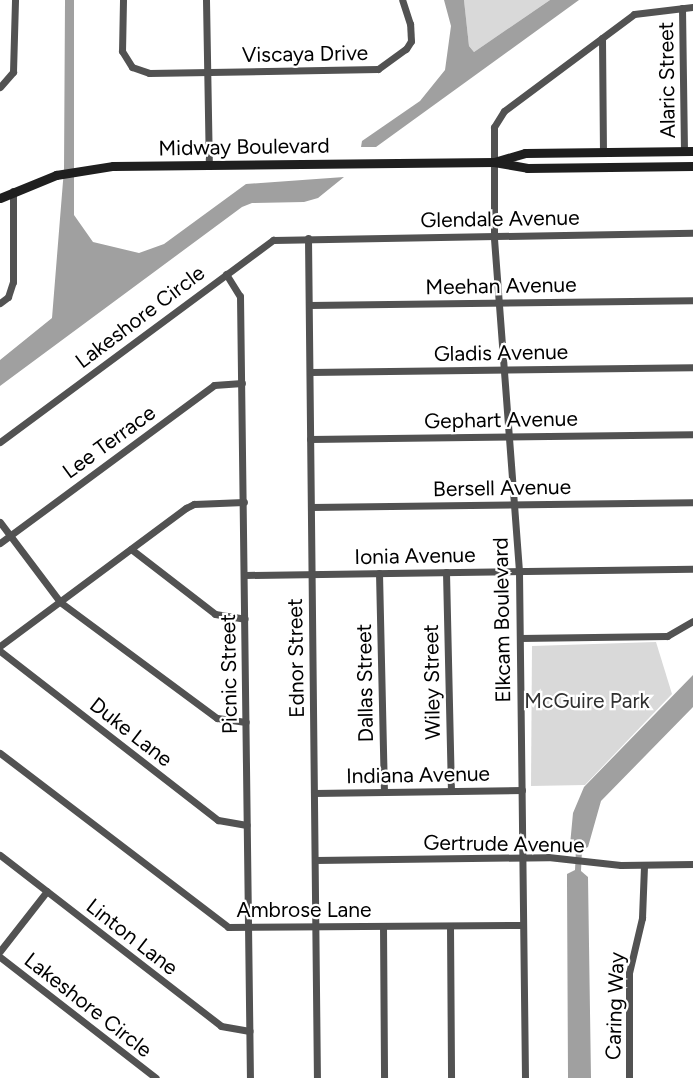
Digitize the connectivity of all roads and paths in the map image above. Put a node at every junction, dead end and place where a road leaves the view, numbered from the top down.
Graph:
1 (15, 0) edge
2 (123, 0) edge
3 (206, 0) edge
4 (402, 0) edge
5 (693, 7) edge
6 (682, 8) junction
7 (602, 38) junction
8 (207, 73) junction
9 (0, 87) edge
10 (688, 151) edge
11 (603, 152) junction
12 (494, 162) junction
13 (208, 165) junction
14 (693, 166) edge
15 (14, 191) junction
16 (0, 198) edge
17 (693, 233) edge
18 (495, 236) junction
19 (308, 238) junction
20 (226, 274) junction
21 (693, 300) edge
22 (0, 303) edge
23 (500, 303) junction
24 (309, 305) junction
25 (693, 367) edge
26 (504, 370) junction
27 (310, 372) junction
28 (242, 383) junction
29 (693, 435) edge
30 (509, 437) junction
31 (310, 440) junction
32 (0, 442) edge
33 (244, 502) junction
34 (693, 502) edge
35 (514, 504) junction
36 (311, 507) junction
37 (0, 522) edge
38 (10, 535) junction
39 (0, 543) edge
40 (131, 549) junction
41 (693, 569) edge
42 (519, 571) junction
43 (446, 572) junction
44 (379, 573) junction
45 (244, 574) junction
46 (312, 574) junction
47 (60, 602) junction
48 (245, 619) junction
49 (693, 621) edge
50 (520, 638) junction
51 (0, 646) edge
52 (0, 651) edge
53 (246, 722) junction
54 (0, 753) edge
55 (522, 790) junction
56 (451, 791) junction
57 (384, 792) junction
58 (314, 793) junction
59 (247, 825) junction
60 (0, 855) edge
61 (522, 857) junction
62 (315, 860) junction
63 (693, 864) edge
64 (644, 865) junction
65 (47, 891) junction
66 (523, 925) junction
67 (382, 926) junction
68 (450, 926) junction
69 (315, 927) junction
70 (249, 928) junction
71 (0, 951) edge
72 (0, 957) edge
73 (250, 1031) junction
74 (156, 1078) edge
75 (250, 1078) edge
76 (317, 1078) edge
77 (384, 1078) edge
78 (451, 1078) edge
79 (525, 1078) edge
80 (629, 1078) edge

1 - 9 street
2 - 8 street, Viscaya Drive
3 - 8 street
4 - 8 street, Viscaya Drive
5 - 6 street, Elkcam Boulevard
6 - 7 street, Elkcam Boulevard
6 - 10 street, Alaric Street
7 - 11 street
7 - 12 street, Elkcam Boulevard
8 - 13 street
10 - 11 street, Midway Boulevard
11 - 12 street, Midway Boulevard
12 - 13 street, Midway Boulevard
12 - 14 street, Midway Boulevard
12 - 18 street, Elkcam Boulevard
13 - 15 street, Midway Boulevard
15 - 16 street, Midway Boulevard
15 - 22 street
17 - 18 street, Glendale Avenue
18 - 19 street, Glendale Avenue
18 - 23 street, Elkcam Boulevard
19 - 20 street, Lakeshore Circle
19 - 24 street, Ednor Street
20 - 28 street, Picnic Street
20 - 32 street, Lakeshore Circle
21 - 23 street, Meehan Avenue
23 - 24 street, Meehan Avenue
23 - 26 street, Elkcam Boulevard
24 - 27 street, Ednor Street
25 - 26 street, Gladis Avenue
26 - 27 street, Gladis Avenue
26 - 30 street, Elkcam Boulevard
27 - 31 street, Ednor Street
28 - 33 street, Picnic Street
28 - 38 street, Lee Terrace
29 - 30 street, Gephart Avenue
30 - 31 street, Gephart Avenue
30 - 35 street, Elkcam Boulevard
31 - 36 street, Ednor Street
33 - 40 street
33 - 45 street, Picnic Street
34 - 35 street, Bersell Avenue
35 - 36 street, Bersell Avenue
35 - 42 street, Elkcam Boulevard
36 - 46 street, Ednor Street
37 - 38 street
38 - 39 street, Lee Terrace
38 - 47 street
40 - 47 street
40 - 48 street
41 - 42 street, Ionia Avenue
42 - 43 street, Ionia Avenue
42 - 50 street, Elkcam Boulevard
43 - 44 street, Ionia Avenue
43 - 56 street, Wiley Street
44 - 46 street, Ionia Avenue
44 - 57 street, Dallas Street
45 - 46 street, Ionia Avenue
45 - 48 street, Picnic Street
46 - 58 street, Ednor Street
47 - 51 street
47 - 53 street
48 - 53 street, Picnic Street
49 - 50 street
50 - 55 street, Elkcam Boulevard
52 - 59 street, Duke Lane
53 - 59 street, Picnic Street
54 - 70 street, Ambrose Lane
55 - 56 street, Indiana Avenue
55 - 61 street, Elkcam Boulevard
56 - 57 street, Indiana Avenue
57 - 58 street, Indiana Avenue
58 - 62 street, Ednor Street
59 - 70 street, Picnic Street
60 - 65 street, Linton Lane
61 - 62 street, Gertrude Avenue
61 - 64 street, Gertrude Avenue
61 - 66 street, Elkcam Boulevard
62 - 69 street, Ednor Street
63 - 64 street, Gertrude Avenue
64 - 80 street, Caring Way
65 - 71 street
65 - 73 street, Linton Lane
66 - 68 street, Ambrose Lane
66 - 79 street, Elkcam Boulevard
67 - 68 street, Ambrose Lane
67 - 69 street, Ambrose Lane
67 - 77 street
68 - 78 street
69 - 70 street, Ambrose Lane
69 - 76 street, Ednor Street
70 - 73 street, Picnic Street
72 - 74 street, Lakeshore Circle
73 - 75 street, Picnic Street

